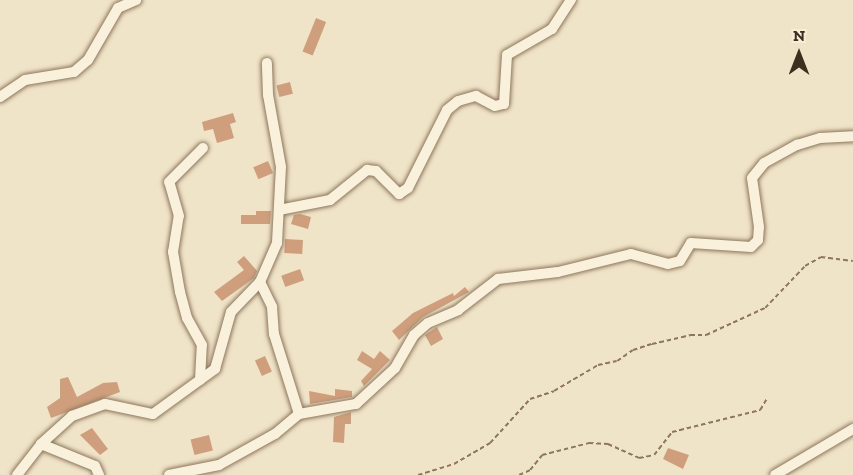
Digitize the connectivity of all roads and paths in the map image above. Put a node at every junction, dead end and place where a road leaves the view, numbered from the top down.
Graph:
1 (136, 0) edge
2 (571, 0) edge
3 (267, 63) dead end
4 (0, 97) edge
5 (853, 136) edge
6 (203, 148) dead end
7 (279, 210) junction
8 (853, 261) edge
9 (260, 282) junction
10 (200, 380) junction
11 (766, 400) dead end
12 (299, 414) junction
13 (853, 429) edge
14 (41, 444) junction
15 (195, 473) edge
16 (17, 475) edge
17 (99, 475) edge
18 (169, 475) edge
19 (418, 475) edge
20 (519, 475) edge
21 (775, 475) edge

1 - 4 street
2 - 7 street
3 - 7 street
5 - 12 street
6 - 10 street
7 - 9 street
8 - 19 path
9 - 10 street
9 - 12 street
10 - 14 street
11 - 20 path
12 - 15 street
13 - 21 street
14 - 16 street
14 - 17 street
15 - 18 street

